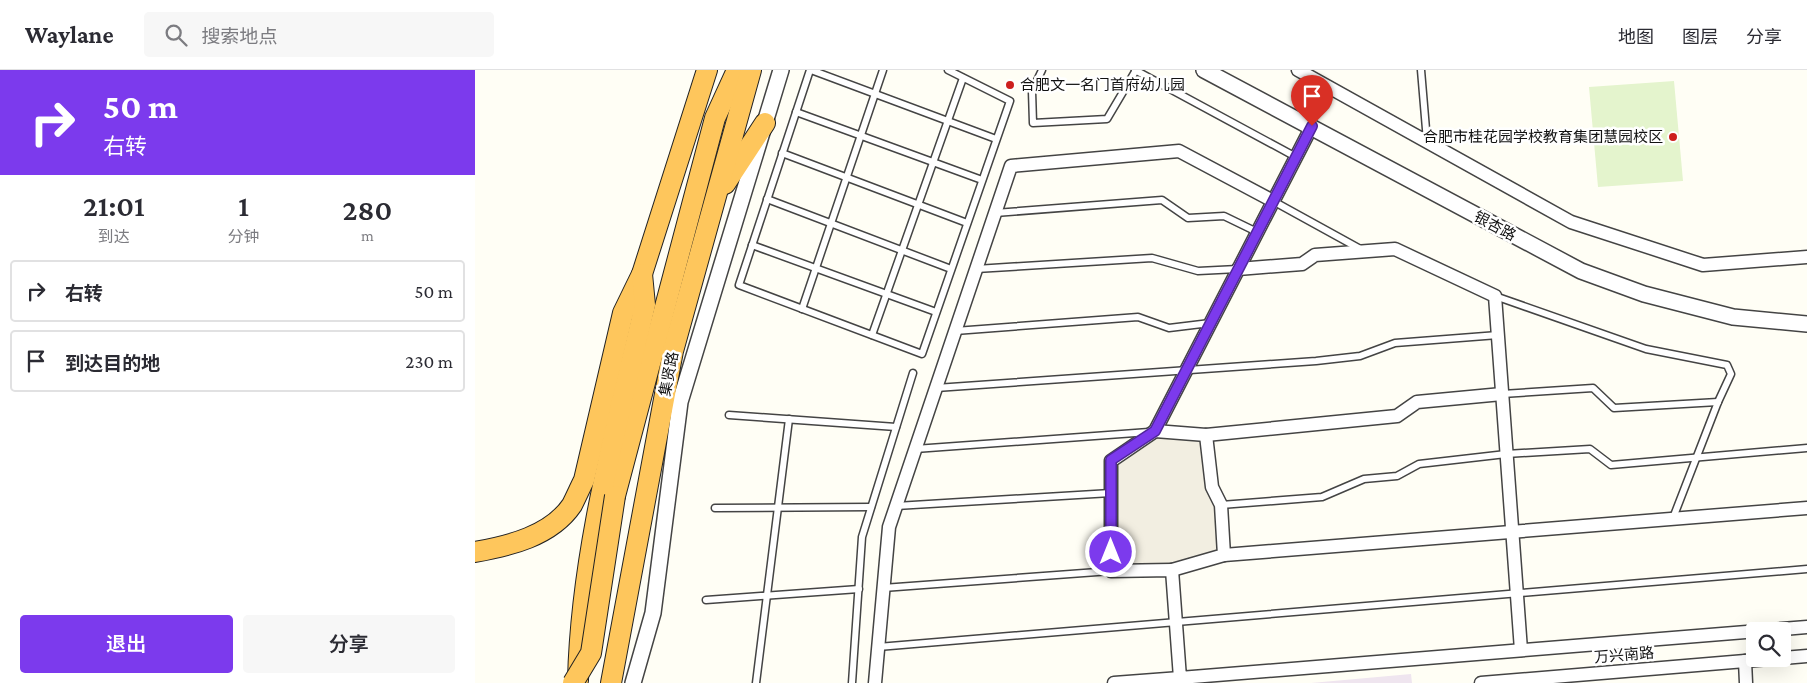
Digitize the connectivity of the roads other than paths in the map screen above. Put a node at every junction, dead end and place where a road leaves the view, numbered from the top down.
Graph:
1 (707, 70) edge
2 (737, 70) edge
3 (751, 70) edge
4 (781, 70) edge
5 (810, 70) edge
6 (883, 70) edge
7 (948, 70) edge
8 (1042, 70) edge
9 (1136, 70) edge
10 (1204, 70) edge
11 (1421, 70) edge
12 (1301, 71) edge
13 (963, 78) junction
14 (875, 94) junction
15 (796, 112) junction
16 (947, 121) junction
17 (765, 124) junction
18 (1312, 126) junction
19 (861, 135) junction
20 (996, 139) junction
21 (1427, 142) junction
22 (783, 152) junction
23 (1296, 157) junction
24 (933, 162) junction
25 (847, 177) junction
26 (982, 180) junction
27 (767, 198) junction
28 (715, 200) junction
29 (1273, 201) junction
30 (918, 204) junction
31 (995, 212) junction
32 (831, 223) junction
33 (967, 223) junction
34 (1257, 232) junction
35 (752, 245) junction
36 (902, 250) junction
37 (1365, 251) junction
38 (1807, 257) edge
39 (816, 268) junction
40 (951, 269) junction
41 (976, 269) junction
42 (1238, 269) junction
43 (642, 274) junction
44 (887, 294) junction
45 (1495, 296) junction
46 (803, 309) junction
47 (936, 312) junction
48 (1211, 322) junction
49 (1807, 324) edge
50 (955, 331) junction
51 (872, 335) junction
52 (1498, 335) junction
53 (1187, 370) junction
54 (913, 374) dead end
55 (936, 388) junction
56 (1502, 394) junction
57 (1718, 402) junction
58 (729, 416) dead end
59 (789, 419) junction
60 (896, 427) junction
61 (1155, 431) junction
62 (1206, 435) junction
63 (1807, 448) edge
64 (915, 449) junction
65 (1507, 454) junction
66 (1695, 458) junction
67 (1111, 493) junction
68 (607, 497) junction
69 (1221, 505) junction
70 (895, 506) junction
71 (871, 507) junction
72 (715, 508) dead end
73 (778, 508) junction
74 (1807, 508) edge
75 (1673, 519) junction
76 (1513, 533) junction
77 (475, 552) edge
78 (1224, 555) junction
79 (1172, 570) junction
80 (1807, 570) edge
81 (1111, 571) junction
82 (883, 588) junction
83 (859, 589) junction
84 (1517, 592) junction
85 (767, 596) junction
86 (705, 600) dead end
87 (1176, 622) junction
88 (1807, 627) edge
89 (878, 647) junction
90 (1521, 650) junction
91 (1807, 656) edge
92 (1791, 657) edge
93 (1745, 661) joint
94 (1179, 678) junction
95 (573, 683) edge
96 (577, 683) edge
97 (611, 683) edge
98 (633, 683) edge
99 (756, 683) edge
100 (852, 683) edge
101 (875, 683) edge
102 (1114, 683) edge
103 (1481, 683) edge
104 (1746, 683) edge

1 - 43 highway
2 - 68 highway
3 - 28 highway, 集贤路
4 - 17 street
5 - 14 lane
5 - 15 lane
6 - 14 lane
7 - 13 lane
8 - 9 lane
9 - 23 lane
10 - 18 street, 银杏路
11 - 21 lane
12 - 21 street
13 - 16 lane
13 - 20 lane
14 - 16 lane
14 - 19 lane
15 - 19 lane
15 - 22 lane
16 - 20 lane
16 - 24 lane
17 - 28 highway
17 - 98 street
18 - 23 street
18 - 49 street, 银杏路
19 - 24 lane
19 - 25 lane
20 - 26 lane
21 - 38 street
22 - 25 lane
22 - 27 lane
23 - 29 street
24 - 26 lane
24 - 30 lane
25 - 30 lane
25 - 32 lane
26 - 33 lane
27 - 32 lane
27 - 35 lane
28 - 97 highway, 集贤路
29 - 31 street
29 - 34 street
29 - 37 lane
30 - 33 lane
30 - 36 lane
31 - 34 lane
31 - 41 street
32 - 36 lane
32 - 39 lane
33 - 40 lane
34 - 42 street
35 - 39 lane
35 - 46 lane
36 - 40 lane
36 - 44 lane
37 - 42 street
37 - 45 street
39 - 44 lane
39 - 46 lane
40 - 47 lane
41 - 42 lane
41 - 50 street
42 - 48 street
43 - 68 highway
43 - 77 highway
44 - 47 lane
44 - 51 lane
45 - 52 street
45 - 57 lane
46 - 51 lane
47 - 51 lane
48 - 50 lane
48 - 53 street
50 - 55 street
52 - 53 lane
52 - 56 street
53 - 55 lane
53 - 61 street
54 - 60 lane
55 - 64 street
56 - 57 lane
56 - 62 street
56 - 65 street
57 - 66 lane
58 - 59 lane
59 - 60 lane
59 - 73 lane
60 - 71 lane
61 - 62 street
61 - 64 lane
61 - 67 street
62 - 69 street
63 - 66 lane
64 - 70 street
65 - 66 lane
65 - 69 lane
65 - 76 street
66 - 75 lane
67 - 70 lane
67 - 81 street
68 - 95 highway, bridge
68 - 96 highway, bridge
69 - 78 street
70 - 82 street
71 - 73 lane
71 - 83 lane
72 - 73 lane
73 - 85 lane
74 - 75 street
75 - 76 street
76 - 78 street
76 - 84 street
78 - 79 street
79 - 81 street
79 - 87 street
80 - 84 lane
81 - 82 lane
82 - 89 street
83 - 85 lane
83 - 100 lane
84 - 87 lane
84 - 90 street
85 - 86 lane
85 - 99 lane
87 - 89 lane
87 - 94 street
88 - 90 street
89 - 101 street
90 - 94 street
91 - 92 street
93 - 103 street, 万兴南路
93 - 104 street
94 - 102 street

